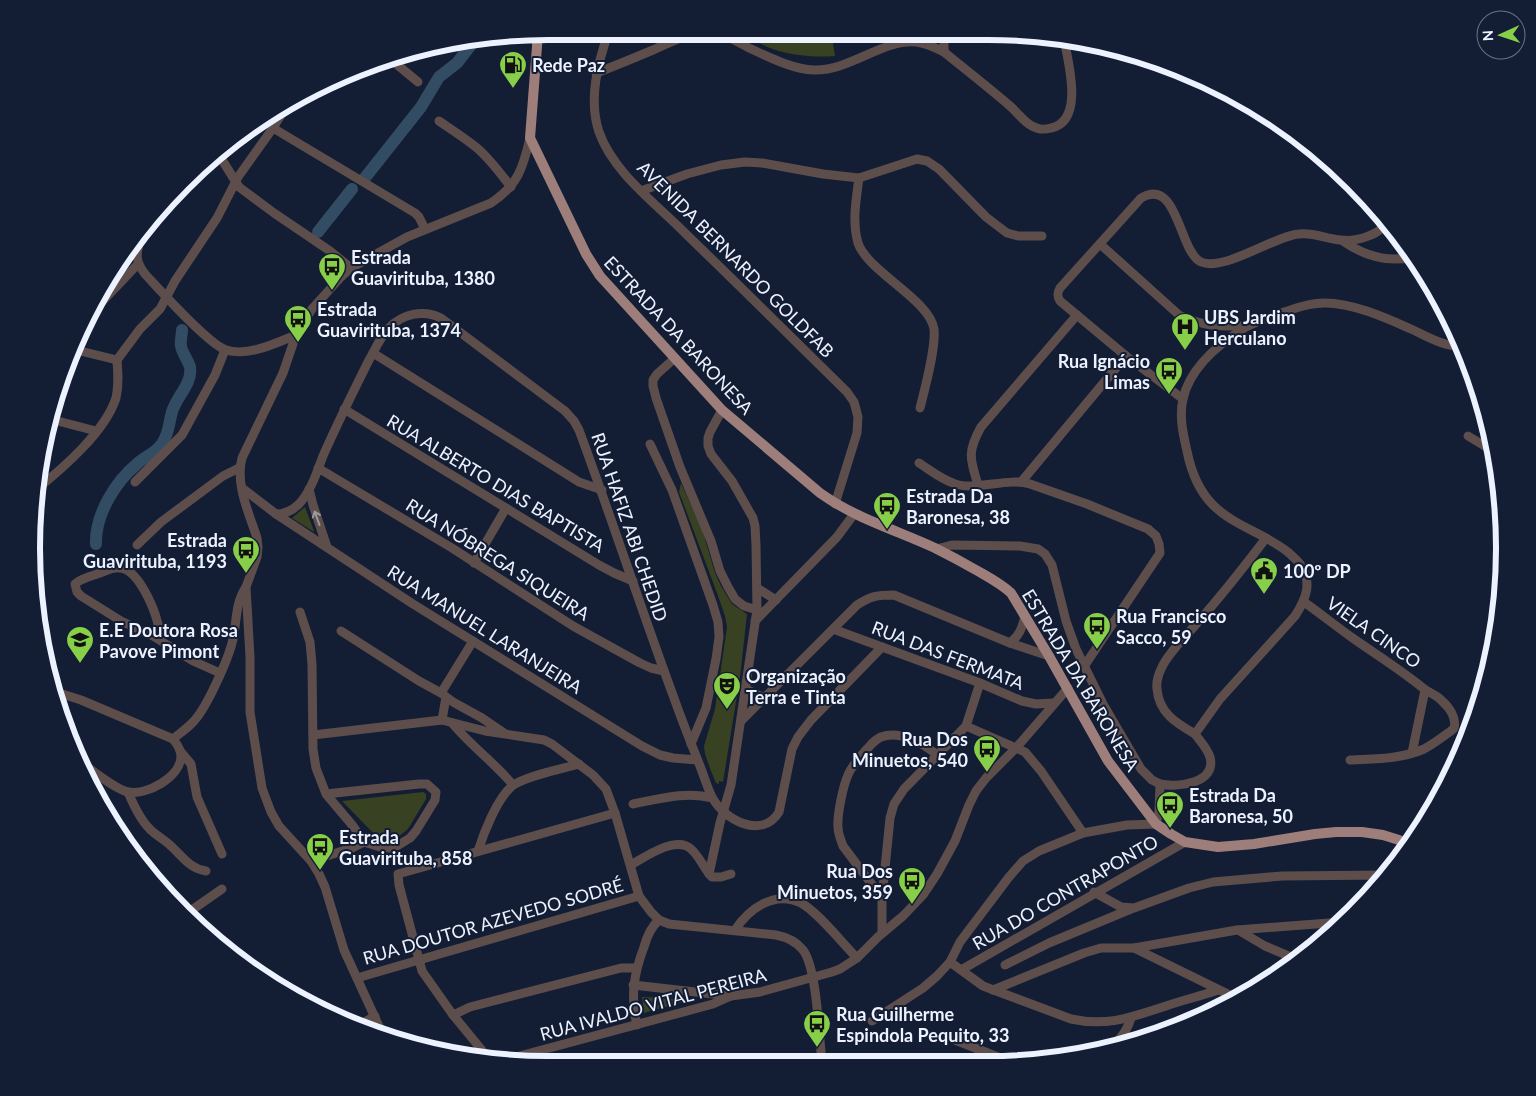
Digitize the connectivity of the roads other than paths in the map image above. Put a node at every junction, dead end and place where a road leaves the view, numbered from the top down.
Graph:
1 (537, 40) edge
2 (606, 40) edge
3 (677, 40) edge
4 (735, 40) edge
5 (944, 40) edge
6 (1065, 46) edge
7 (944, 52) junction
8 (396, 64) edge
9 (596, 74) junction
10 (418, 82) dead end
11 (280, 117) edge
12 (438, 121) dead end
13 (273, 128) junction
14 (530, 138) junction
15 (222, 159) edge
16 (859, 178) junction
17 (235, 182) junction
18 (511, 186) junction
19 (641, 191) junction
20 (1382, 228) edge
21 (425, 229) junction
22 (1042, 236) dead end
23 (1343, 241) junction
24 (1100, 244) junction
25 (138, 249) edge
26 (1404, 258) edge
27 (138, 264) junction
28 (351, 268) junction
29 (107, 296) edge
30 (167, 297) junction
31 (1077, 315) junction
32 (1248, 326) junction
33 (296, 335) junction
34 (1453, 344) edge
35 (226, 350) junction
36 (80, 351) edge
37 (373, 353) junction
38 (1126, 356) junction
39 (675, 358) junction
40 (117, 360) junction
41 (1183, 399) junction
42 (920, 408) dead end
43 (344, 409) junction
44 (722, 410) junction
45 (56, 421) edge
46 (96, 431) junction
47 (1468, 436) dead end
48 (650, 444) dead end
49 (1485, 446) edge
50 (919, 463) dead end
51 (680, 467) junction
52 (239, 468) junction
53 (318, 468) junction
54 (1022, 481) junction
55 (135, 482) dead end
56 (44, 483) edge
57 (978, 485) junction
58 (242, 488) junction
59 (310, 489) junction
60 (602, 490) junction
61 (672, 490) junction
62 (245, 501) junction
63 (835, 504) junction
64 (264, 506) junction
65 (506, 508) junction
66 (276, 514) junction
67 (854, 514) junction
68 (1266, 538) junction
69 (137, 545) dead end
70 (327, 547) junction
71 (936, 548) junction
72 (474, 563) junction
73 (633, 581) junction
74 (246, 587) junction
75 (757, 588) junction
76 (776, 600) junction
77 (1304, 602) junction
78 (757, 610) junction
79 (300, 612) dead end
80 (1026, 616) junction
81 (755, 621) junction
82 (833, 629) junction
83 (341, 631) dead end
84 (153, 636) junction
85 (473, 641) junction
86 (1010, 643) junction
87 (882, 647) junction
88 (1049, 656) junction
89 (1085, 665) junction
90 (664, 671) junction
91 (220, 673) junction
92 (980, 683) junction
93 (1068, 688) junction
94 (746, 689) junction
95 (1425, 690) junction
96 (62, 694) edge
97 (444, 695) junction
98 (764, 698) junction
99 (1053, 703) junction
100 (442, 720) junction
101 (741, 720) junction
102 (452, 723) junction
103 (966, 726) junction
104 (506, 734) junction
105 (1195, 734) junction
106 (313, 735) junction
107 (173, 739) junction
108 (690, 744) junction
109 (1016, 748) junction
110 (180, 751) junction
111 (1412, 753) junction
112 (937, 755) junction
113 (697, 760) junction
114 (1350, 760) dead end
115 (579, 764) junction
116 (90, 769) edge
117 (1160, 784) junction
118 (513, 786) junction
119 (128, 792) junction
120 (326, 794) junction
121 (712, 798) junction
122 (633, 804) dead end
123 (724, 812) junction
124 (615, 813) junction
125 (1156, 824) junction
126 (1083, 833) junction
127 (364, 842) junction
128 (1185, 842) junction
129 (1402, 842) edge
130 (478, 851) junction
131 (222, 854) dead end
132 (311, 862) junction
133 (631, 865) junction
134 (206, 871) dead end
135 (710, 874) junction
136 (731, 874) dead end
137 (1376, 875) edge
138 (222, 889) dead end
139 (1094, 892) junction
140 (640, 896) junction
141 (882, 898) junction
142 (1134, 908) junction
143 (192, 910) edge
144 (659, 920) junction
145 (1330, 923) edge
146 (735, 930) junction
147 (1236, 930) junction
148 (882, 933) junction
149 (1134, 948) junction
150 (1289, 956) edge
151 (856, 958) junction
152 (418, 960) junction
153 (950, 962) junction
154 (1005, 965) dead end
155 (636, 968) junction
156 (961, 970) junction
157 (813, 977) junction
158 (357, 978) junction
159 (633, 985) junction
160 (993, 990) junction
161 (1218, 990) junction
162 (1229, 995) edge
163 (732, 996) junction
164 (454, 1015) junction
165 (375, 1016) junction
166 (1131, 1018) junction
167 (872, 1021) dead end
168 (366, 1022) edge
169 (637, 1025) junction
170 (379, 1027) edge
171 (1120, 1039) edge
172 (955, 1040) dead end
173 (484, 1052) edge
174 (523, 1055) edge
175 (821, 1056) edge
176 (995, 1056) edge

1 - 14 main road
2 - 9 street, AVENIDA BERNARDO GOLDFAB
3 - 9 street
4 - 7 street
5 - 7 street
6 - 7 street
8 - 10 street
9 - 19 street, AVENIDA BERNARDO GOLDFAB
11 - 13 street
12 - 18 street
13 - 17 street
13 - 21 street
14 - 18 street
14 - 39 main road, ESTRADA DA BARONESA
15 - 17 street
16 - 19 street
16 - 22 street
16 - 42 street
17 - 28 street
17 - 30 street
18 - 21 street
19 - 63 street, AVENIDA BERNARDO GOLDFAB
20 - 23 street
21 - 28 street
23 - 24 street
23 - 26 street
24 - 31 street
24 - 32 street
25 - 27 street
27 - 29 street
27 - 30 street
28 - 33 street
30 - 35 street
30 - 40 street
31 - 38 street
31 - 57 street
32 - 34 street
32 - 41 street
33 - 35 street
33 - 52 street
35 - 55 street
36 - 40 street
37 - 43 street, RUA HAFIZ ABI CHEDID
37 - 60 street
37 - 60 street, RUA HAFIZ ABI CHEDID
38 - 41 street
38 - 54 street
39 - 44 main road, ESTRADA DA BARONESA
39 - 51 street
40 - 46 street
41 - 68 street
43 - 53 street, RUA HAFIZ ABI CHEDID
43 - 65 street, RUA ALBERTO DIAS BAPTISTA
44 - 63 main road, ESTRADA DA BARONESA
44 - 75 street
45 - 46 street
46 - 56 street
47 - 49 street
48 - 61 street
50 - 57 street
51 - 61 street
51 - 78 street
52 - 58 street
52 - 69 street
53 - 59 street, RUA HAFIZ ABI CHEDID
53 - 72 street, RUA NÓBREGA SIQUEIRA
54 - 57 street
54 - 89 street
58 - 62 street
58 - 64 street, RUA MANUEL LARANJEIRA
59 - 66 street, RUA HAFIZ ABI CHEDID
70 -> 59 street
60 - 73 street, RUA HAFIZ ABI CHEDID
61 - 108 street
62 - 64 street, RUA MANUEL LARANJEIRA
62 - 74 street
63 - 67 main road, ESTRADA DA BARONESA
64 - 66 street, RUA MANUEL LARANJEIRA
65 - 72 street
65 - 73 street, RUA ALBERTO DIAS BAPTISTA
66 - 70 street, RUA MANUEL LARANJEIRA
67 - 71 main road, ESTRADA DA BARONESA
67 - 76 street
68 - 77 street
68 - 105 street
70 - 85 street, RUA MANUEL LARANJEIRA
71 - 80 main road, ESTRADA DA BARONESA
71 - 89 street, ESTRADA DA BARONESA
72 - 90 street, RUA NÓBREGA SIQUEIRA
73 - 90 street, RUA HAFIZ ABI CHEDID
74 - 91 street
74 - 132 street
75 - 76 street
75 - 78 street
76 - 81 street
77 - 95 street, VIELA CINCO
77 - 105 street
78 - 81 street
79 - 106 street
80 - 86 street
80 - 88 main road, ESTRADA DA BARONESA
81 - 94 street
82 - 86 street
82 - 87 street, RUA DAS FERMATA
82 - 98 street
83 - 97 street
84 - 84 street
84 - 91 street
85 - 97 street
85 - 113 street, RUA MANUEL LARANJEIRA
86 - 88 street
87 - 92 street, RUA DAS FERMATA
87 - 123 street
88 - 93 main road, ESTRADA DA BARONESA
89 - 117 street, ESTRADA DA BARONESA
90 - 108 street, RUA HAFIZ ABI CHEDID
91 - 107 street
92 - 99 street, RUA DAS FERMATA
92 - 103 street
93 - 99 street, RUA IVALDO VITAL PEREIRA
93 - 125 main road, ESTRADA DA BARONESA
94 - 98 street
94 - 101 street
95 - 111 street
95 - 111 street, VIELA CINCO
96 - 107 street
97 - 100 street
97 - 104 street
98 - 101 street
99 - 109 street, RUA IVALDO VITAL PEREIRA
100 - 102 street
100 - 106 street
101 - 123 street
102 - 104 street
102 - 118 street
103 - 109 street
103 - 112 street
104 - 115 street
105 - 117 street
106 - 120 street
107 - 110 street
108 - 113 street, RUA HAFIZ ABI CHEDID
109 - 126 street
109 - 148 street, RUA IVALDO VITAL PEREIRA
110 - 119 street
110 - 131 street
111 - 114 street
112 - 141 street
112 - 141 street
113 - 121 street, RUA HAFIZ ABI CHEDID
115 - 118 street
115 - 124 street
116 - 119 street
117 - 125 street, ESTRADA DA BARONESA
118 - 130 street
119 - 134 street
120 - 127 street
120 - 127 street
121 - 122 street
121 - 123 street, RUA HAFIZ ABI CHEDID
123 - 135 street
124 - 130 street
124 - 133 street
125 - 126 street
125 - 128 main road, ESTRADA DA BARONESA
126 - 153 street
127 - 132 street
128 - 129 main road, ESTRADA DA BARONESA
128 - 139 street, RUA DO CONTRAPONTO
130 - 152 street
132 - 158 street
133 - 135 street
133 - 140 street
135 - 136 street
137 - 142 street
138 - 143 street
139 - 142 street
139 - 156 street, RUA DO CONTRAPONTO
140 - 144 street
140 - 152 street, RUA DOUTOR AZEVEDO SODRÉ
141 - 148 street
142 - 154 street
144 - 146 street
144 - 155 street
145 - 147 street
146 - 151 street
146 - 157 street
147 - 149 street
147 - 150 street
148 - 151 street, RUA IVALDO VITAL PEREIRA
149 - 160 street
149 - 161 street
151 - 157 street, RUA IVALDO VITAL PEREIRA
152 - 158 street, RUA DOUTOR AZEVEDO SODRÉ
152 - 164 street
153 - 156 street
153 - 167 street
155 - 159 street
155 - 164 street
156 - 160 street
157 - 163 street, RUA IVALDO VITAL PEREIRA
157 - 175 street
158 - 165 street
159 - 163 street
159 - 169 street
160 - 166 street
161 - 162 street
161 - 166 street
163 - 169 street, RUA IVALDO VITAL PEREIRA
164 - 173 street
165 - 168 street
165 - 170 street
166 - 171 street
169 - 174 street, RUA IVALDO VITAL PEREIRA
172 - 176 street

